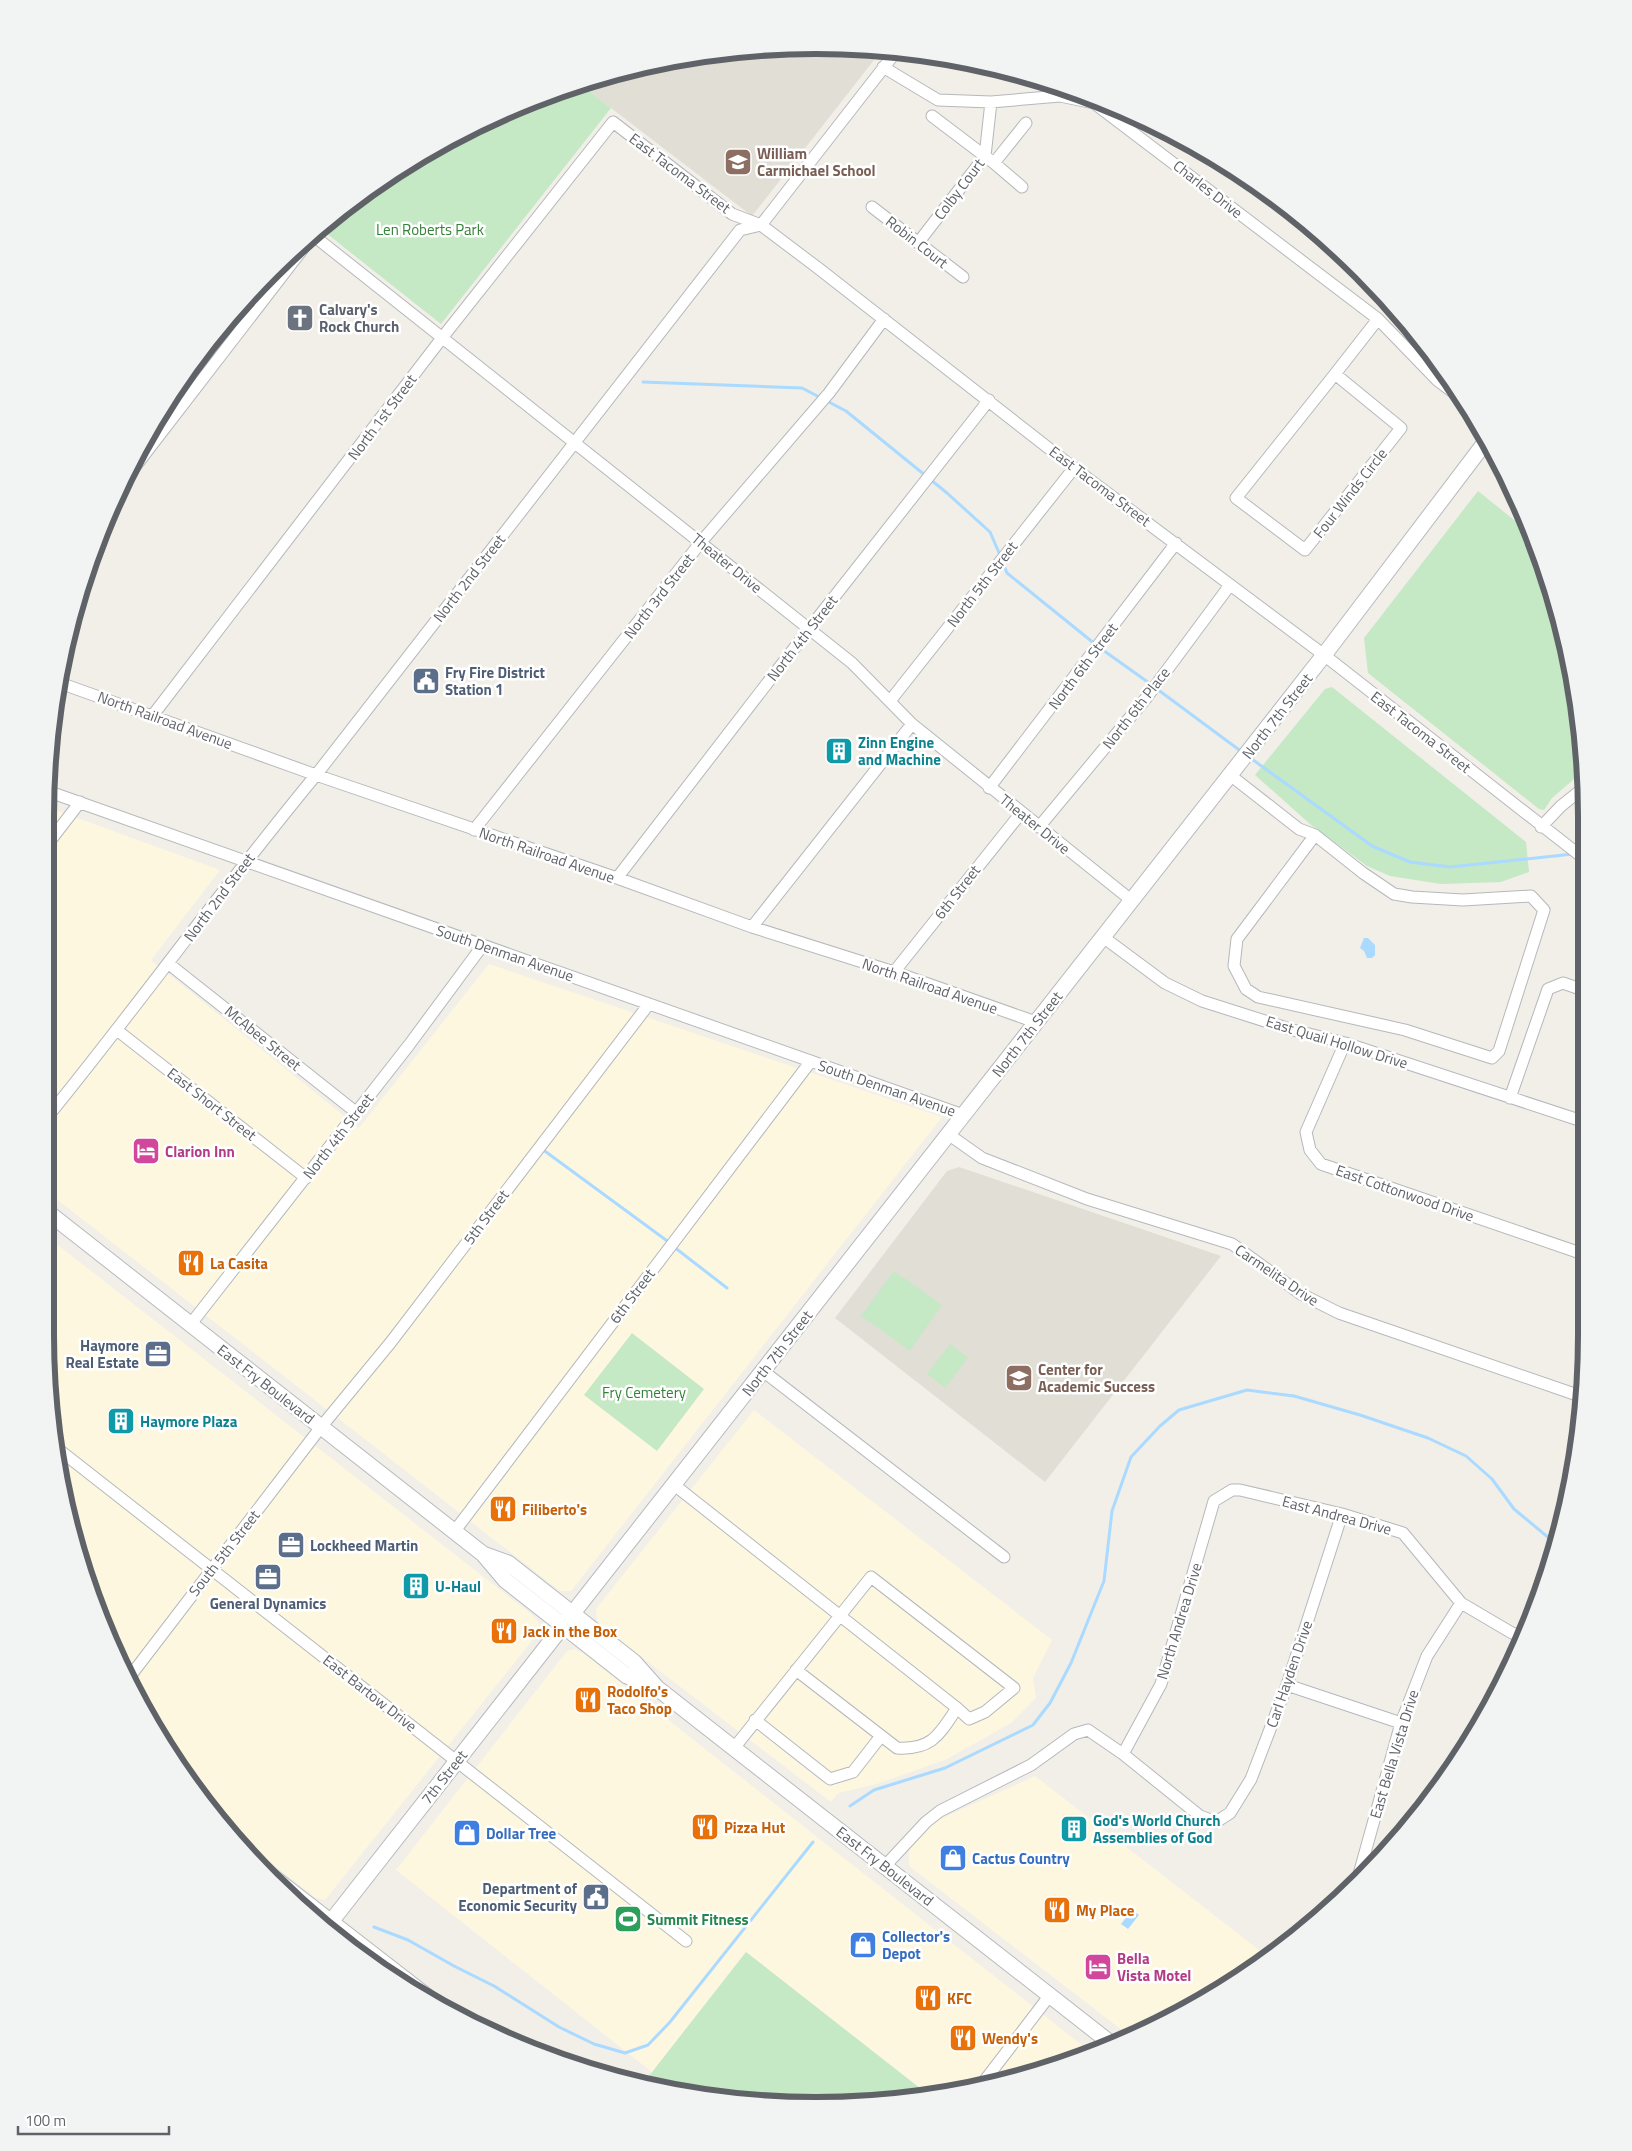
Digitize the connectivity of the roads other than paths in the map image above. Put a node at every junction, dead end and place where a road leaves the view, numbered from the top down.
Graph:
1 (891, 58) edge
2 (883, 67) junction
3 (1073, 99) edge
4 (991, 102) junction
5 (1104, 110) edge
6 (932, 116) dead end
7 (613, 122) joint
8 (1026, 123) dead end
9 (990, 159) junction
10 (1022, 187) dead end
11 (872, 206) dead end
12 (761, 225) junction
13 (317, 239) edge
14 (918, 243) junction
15 (293, 262) edge
16 (963, 277) dead end
17 (884, 319) junction
18 (1378, 319) junction
19 (442, 338) junction
20 (1335, 374) junction
21 (1446, 387) edge
22 (989, 400) junction
23 (574, 442) junction
24 (1483, 447) edge
25 (149, 448) edge
26 (1074, 468) junction
27 (701, 542) junction
28 (1176, 544) junction
29 (1230, 585) junction
30 (809, 629) junction
31 (1324, 655) junction
32 (65, 685) edge
33 (890, 701) junction
34 (153, 716) junction
35 (912, 724) junction
36 (316, 775) junction
37 (1230, 775) junction
38 (990, 788) junction
39 (54, 793) edge
40 (1578, 793) edge
41 (80, 802) junction
42 (1021, 812) junction
43 (1541, 826) junction
44 (1039, 827) junction
45 (474, 830) junction
46 (54, 835) edge
47 (1315, 835) junction
48 (1578, 854) edge
49 (245, 861) junction
50 (617, 878) junction
51 (1131, 900) junction
52 (752, 927) junction
53 (1103, 936) junction
54 (483, 945) junction
55 (169, 964) junction
56 (894, 972) junction
57 (1578, 988) edge
58 (1278, 1001) junction
59 (649, 1004) junction
60 (1270, 1022) junction
61 (1034, 1024) junction
62 (118, 1030) junction
63 (1345, 1042) junction
64 (811, 1061) junction
65 (1510, 1098) junction
66 (54, 1109) edge
67 (356, 1113) junction
68 (963, 1115) junction
69 (1578, 1120) edge
70 (948, 1134) junction
71 (306, 1178) junction
72 (54, 1217) edge
73 (1578, 1252) edge
74 (190, 1325) junction
75 (763, 1371) junction
76 (1576, 1395) edge
77 (321, 1427) junction
78 (63, 1452) edge
79 (673, 1484) junction
80 (1232, 1490) joint
81 (1342, 1514) junction
82 (454, 1532) junction
83 (483, 1554) junction
84 (1004, 1556) dead end
85 (211, 1569) junction
86 (1461, 1603) junction
87 (572, 1613) junction
88 (840, 1616) junction
89 (562, 1625) junction
90 (1517, 1634) edge
91 (796, 1670) junction
92 (133, 1673) edge
93 (1287, 1685) junction
94 (657, 1688) junction
95 (957, 1708) junction
96 (756, 1720) junction
97 (1400, 1723) junction
98 (881, 1736) junction
99 (734, 1748) junction
100 (1123, 1754) junction
101 (456, 1761) junction
102 (885, 1866) junction
103 (1361, 1868) edge
104 (330, 1922) edge
105 (686, 1941) dead end
106 (1050, 1995) junction
107 (1107, 2039) edge
108 (987, 2077) edge

1 - 2 street
2 - 4 street, Charles Drive
2 - 12 street
3 - 4 street, Charles Drive
4 - 9 street, Colby Court
5 - 18 street, Charles Drive
6 - 9 street
7 - 12 street, East Tacoma Street
7 - 19 street, North 1st Street
8 - 9 street
9 - 10 street
9 - 14 street, Colby Court
11 - 14 street, Robin Court
12 - 17 street, East Tacoma Street
12 - 23 street, North 2nd Street
13 - 19 street, Theater Drive
14 - 16 street, Robin Court
15 - 25 street
17 - 22 street, East Tacoma Street
17 - 27 street, North 3rd Street
18 - 20 street, Four Winds Circle
18 - 21 street, Charles Drive
19 - 23 street, Theater Drive
19 - 34 street, North 1st Street
20 - 20 street, Four Winds Circle
22 - 26 street, East Tacoma Street
22 - 30 street, North 4th Street
23 - 27 street, Theater Drive
23 - 36 street, North 2nd Street
24 - 31 main road, North 7th Street
26 - 28 street, East Tacoma Street
26 - 33 street, North 5th Street
27 - 30 street, Theater Drive
27 - 45 street, North 3rd Street
28 - 29 street, East Tacoma Street
28 - 38 street, North 6th Street
29 - 31 street, East Tacoma Street
29 - 44 street, North 6th Place
30 - 33 street, Theater Drive
30 - 50 street, North 4th Street
31 - 37 main road, North 7th Street
31 - 43 street, East Tacoma Street
32 - 34 street, North Railroad Avenue
33 - 35 street, Theater Drive
34 - 36 street, North Railroad Avenue
35 - 38 street, Theater Drive
35 - 52 street
36 - 45 street, North Railroad Avenue
36 - 49 street, North 2nd Street
37 - 47 street
37 - 51 main road, North 7th Street
38 - 42 street, Theater Drive
39 - 41 street, South Denman Avenue
40 - 43 street
41 - 46 street
41 - 49 street, South Denman Avenue
42 - 44 street, Theater Drive
42 - 56 street, 6th Street
43 - 48 street, East Tacoma Street
44 - 51 street, Theater Drive
45 - 50 street, North Railroad Avenue
47 - 58 street
47 - 58 street
49 - 54 street, South Denman Avenue
49 - 55 street, North 2nd Street
50 - 52 street, North Railroad Avenue
51 - 53 main road, North 7th Street
52 - 56 street, North Railroad Avenue
53 - 60 street, East Quail Hollow Drive
53 - 61 main road, North 7th Street
54 - 59 street, South Denman Avenue
54 - 67 street, North 4th Street
55 - 62 street, North 2nd Street
55 - 67 street, McAbee Street
56 - 61 street, North Railroad Avenue
57 - 65 street
58 - 60 street
59 - 64 street, South Denman Avenue
59 - 77 street, 5th Street
60 - 63 street, East Quail Hollow Drive
61 - 68 main road, North 7th Street
62 - 66 street, North 2nd Street
62 - 71 street, East Short Street
63 - 65 street, East Quail Hollow Drive
63 - 73 street, East Cottonwood Drive
64 - 68 street, South Denman Avenue
64 - 82 street, 6th Street
65 - 69 street, East Quail Hollow Drive
67 - 71 street, North 4th Street
68 - 70 main road, North 7th Street
70 - 75 main road, North 7th Street
70 - 76 street, Carmelita Drive
71 - 74 street, North 4th Street
72 - 74 main road, East Fry Boulevard
74 - 77 main road, East Fry Boulevard
75 - 79 main road, North 7th Street
75 - 84 street
77 - 82 main road, East Fry Boulevard
77 - 85 street, South 5th Street
78 - 85 street, East Bartow Drive
79 - 87 main road, North 7th Street
79 - 88 street
80 - 81 street, East Andrea Drive
80 - 100 street, North Andrea Drive
81 - 86 street, East Andrea Drive
81 - 93 street, Carl Hayden Drive
82 - 83 main road, East Fry Boulevard
83 - 87 main road, East Fry Boulevard
83 - 89 main road, East Fry Boulevard
85 - 92 street, South 5th Street
85 - 101 street, East Bartow Drive
86 - 90 street, East Andrea Drive
86 - 97 street, East Bella Vista Drive
87 - 89 main road, North 7th Street
87 - 94 main road, East Fry Boulevard
88 - 91 street
88 - 95 street
88 - 95 street
89 - 94 main road, East Fry Boulevard
89 - 101 main road, 7th Street
91 - 96 street
91 - 98 street
93 - 97 street
93 - 100 street, Carl Hayden Drive
94 - 99 main road, East Fry Boulevard
95 - 98 street
96 - 98 street
96 - 99 street
97 - 103 street, East Bella Vista Drive
99 - 102 main road, East Fry Boulevard
100 - 102 street
101 - 104 main road, 7th Street
101 - 105 street, East Bartow Drive
102 - 106 main road, East Fry Boulevard
106 - 107 main road, East Fry Boulevard
106 - 108 street

